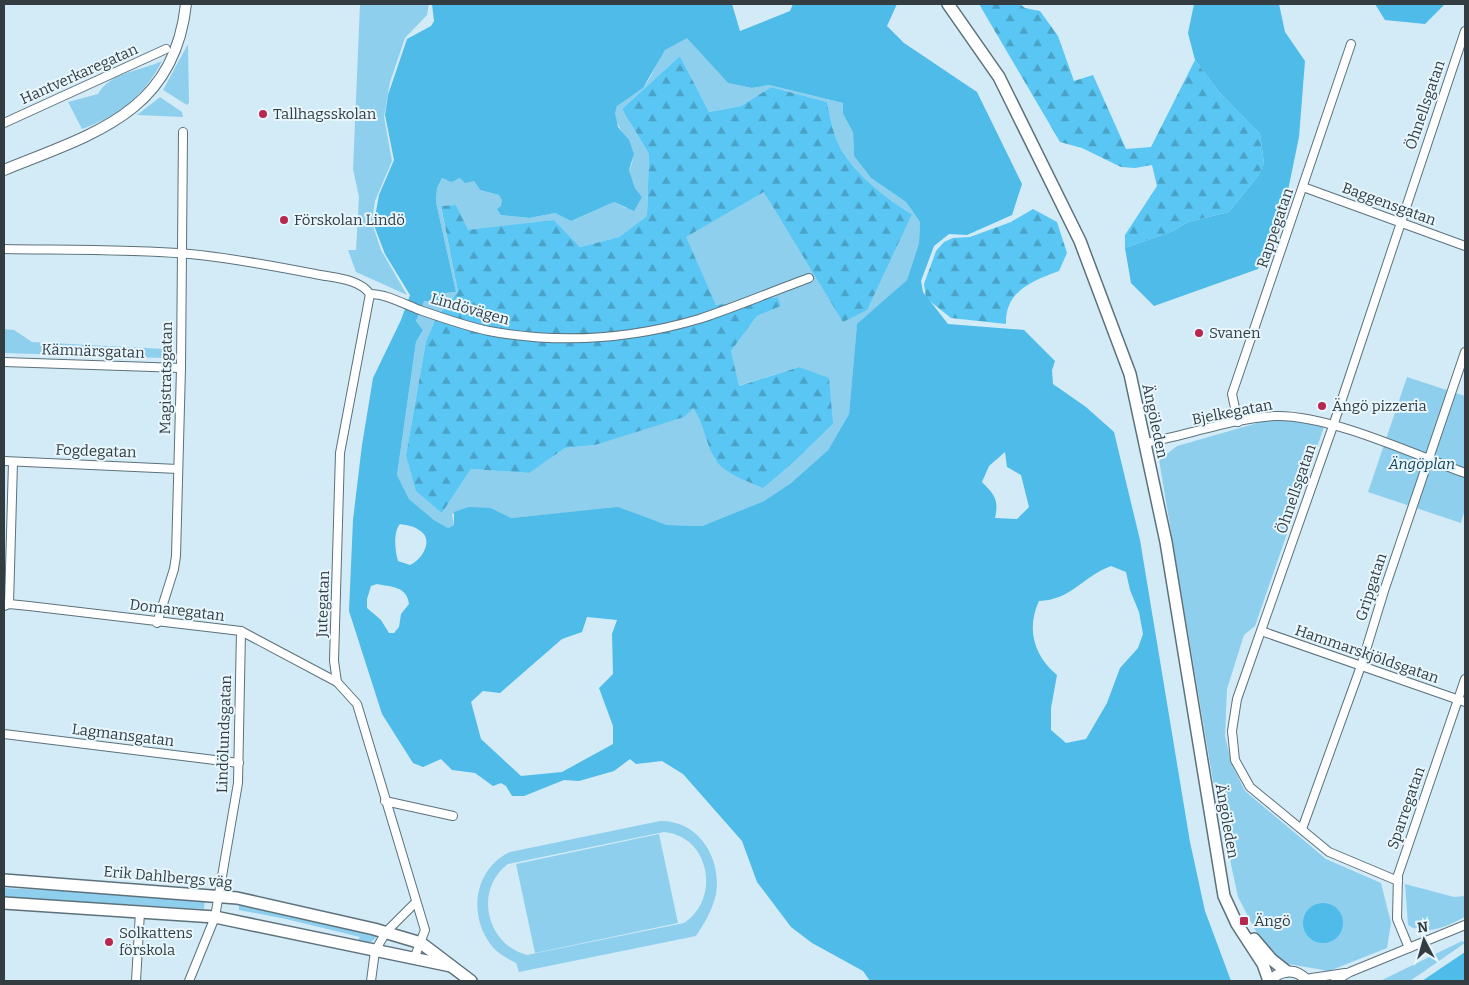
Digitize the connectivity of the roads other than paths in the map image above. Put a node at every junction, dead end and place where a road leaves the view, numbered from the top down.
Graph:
1 (186, 4) edge
2 (948, 4) edge
3 (1465, 31) edge
4 (1351, 44) dead end
5 (166, 49) dead end
6 (4, 123) edge
7 (183, 132) dead end
8 (4, 170) edge
9 (1303, 187) junction
10 (1400, 222) junction
11 (1465, 246) edge
12 (4, 249) edge
13 (182, 254) junction
14 (809, 278) dead end
15 (370, 294) junction
16 (1465, 352) edge
17 (4, 362) edge
18 (181, 368) junction
19 (1238, 422) junction
20 (1333, 426) junction
21 (1145, 443) junction
22 (1429, 459) junction
23 (4, 461) edge
24 (13, 462) junction
25 (178, 469) junction
26 (1465, 473) edge
27 (6, 605) edge
28 (157, 622) junction
29 (242, 631) junction
30 (1261, 631) junction
31 (1361, 666) junction
32 (1465, 679) edge
33 (337, 682) junction
34 (1462, 701) edge
35 (4, 734) edge
36 (239, 763) junction
37 (385, 802) junction
38 (453, 816) dead end
39 (1302, 829) junction
40 (4, 880) edge
41 (1398, 881) junction
42 (1223, 883) junction
43 (219, 895) junction
44 (416, 902) junction
45 (4, 903) edge
46 (140, 912) junction
47 (215, 917) junction
48 (1465, 925) edge
49 (386, 932) junction
50 (421, 942) junction
51 (1409, 948) junction
52 (376, 951) junction
53 (414, 960) junction
54 (452, 966) junction
55 (1286, 971) junction
56 (1350, 972) junction
57 (1306, 980) edge
58 (136, 981) edge
59 (189, 981) edge
60 (371, 981) edge
61 (471, 981) edge
62 (1269, 981) edge
63 (1335, 981) edge

1 - 8 street
2 - 21 main road, Ängöleden
3 - 10 street, Öhnellsgatan
4 - 9 street, Rappegatan
5 - 6 street, Hantverkaregatan
7 - 13 street, Magistratsgatan
9 - 10 street, Baggensgatan
9 - 19 street, Rappegatan
10 - 11 street, Baggensgatan
10 - 20 street, Öhnellsgatan
12 - 13 street, Lindövägen
13 - 15 street, Lindövägen
13 - 18 street, Magistratsgatan
14 - 15 street, Lindövägen
15 - 33 street, Jutegatan
16 - 22 street, Gripgatan
17 - 18 street, Kämnärsgatan
18 - 25 street, Magistratsgatan
19 - 20 street, Bjelkegatan
19 - 21 street, Bjelkegatan
20 - 22 street, Bjelkegatan
20 - 30 street, Öhnellsgatan
21 - 42 main road, Ängöleden
22 - 26 street, Bjelkegatan
22 - 31 street, Gripgatan
23 - 24 street, Fogdegatan
24 - 25 street, Fogdegatan
24 - 27 street
25 - 28 street, Magistratsgatan
27 - 28 street, Domaregatan
28 - 29 street, Domaregatan
29 - 33 street, Domaregatan
29 - 36 street, Lindölundsgatan
30 - 31 street, Hammarskjöldsgatan
30 - 39 street, Öhnellsgatan
31 - 34 street, Hammarskjöldsgatan
31 - 39 street, Gripgatan
32 - 34 street, Sparregatan
33 - 37 street
34 - 41 street, Sparregatan
35 - 36 street, Lagmansgatan
36 - 43 street, Lindölundsgatan
37 - 38 street
37 - 44 street
39 - 41 street, Öhnellsgatan
40 - 43 main road, Erik Dahlbergs väg
41 - 51 street, Sparregatan
42 - 55 main road, Ängöleden
42 - 62 main road, Ängöleden
43 - 47 street, Lindölundsgatan
43 - 49 main road, Erik Dahlbergs väg
44 - 49 street
44 - 50 street
45 - 46 main road
46 - 47 main road
46 - 58 street
47 - 52 main road
47 - 59 street, Lindölundsgatan
48 - 51 street
49 - 50 main road, Erik Dahlbergs väg
49 - 52 street
50 - 53 street
50 - 54 main road, Erik Dahlbergs väg
51 - 56 street
52 - 53 main road
52 - 60 street
53 - 54 main road
54 - 61 main road, Erik Dahlbergs väg
55 - 57 street, Ängöleden
55 - 62 street, Ängöleden
56 - 57 street
56 - 63 street

